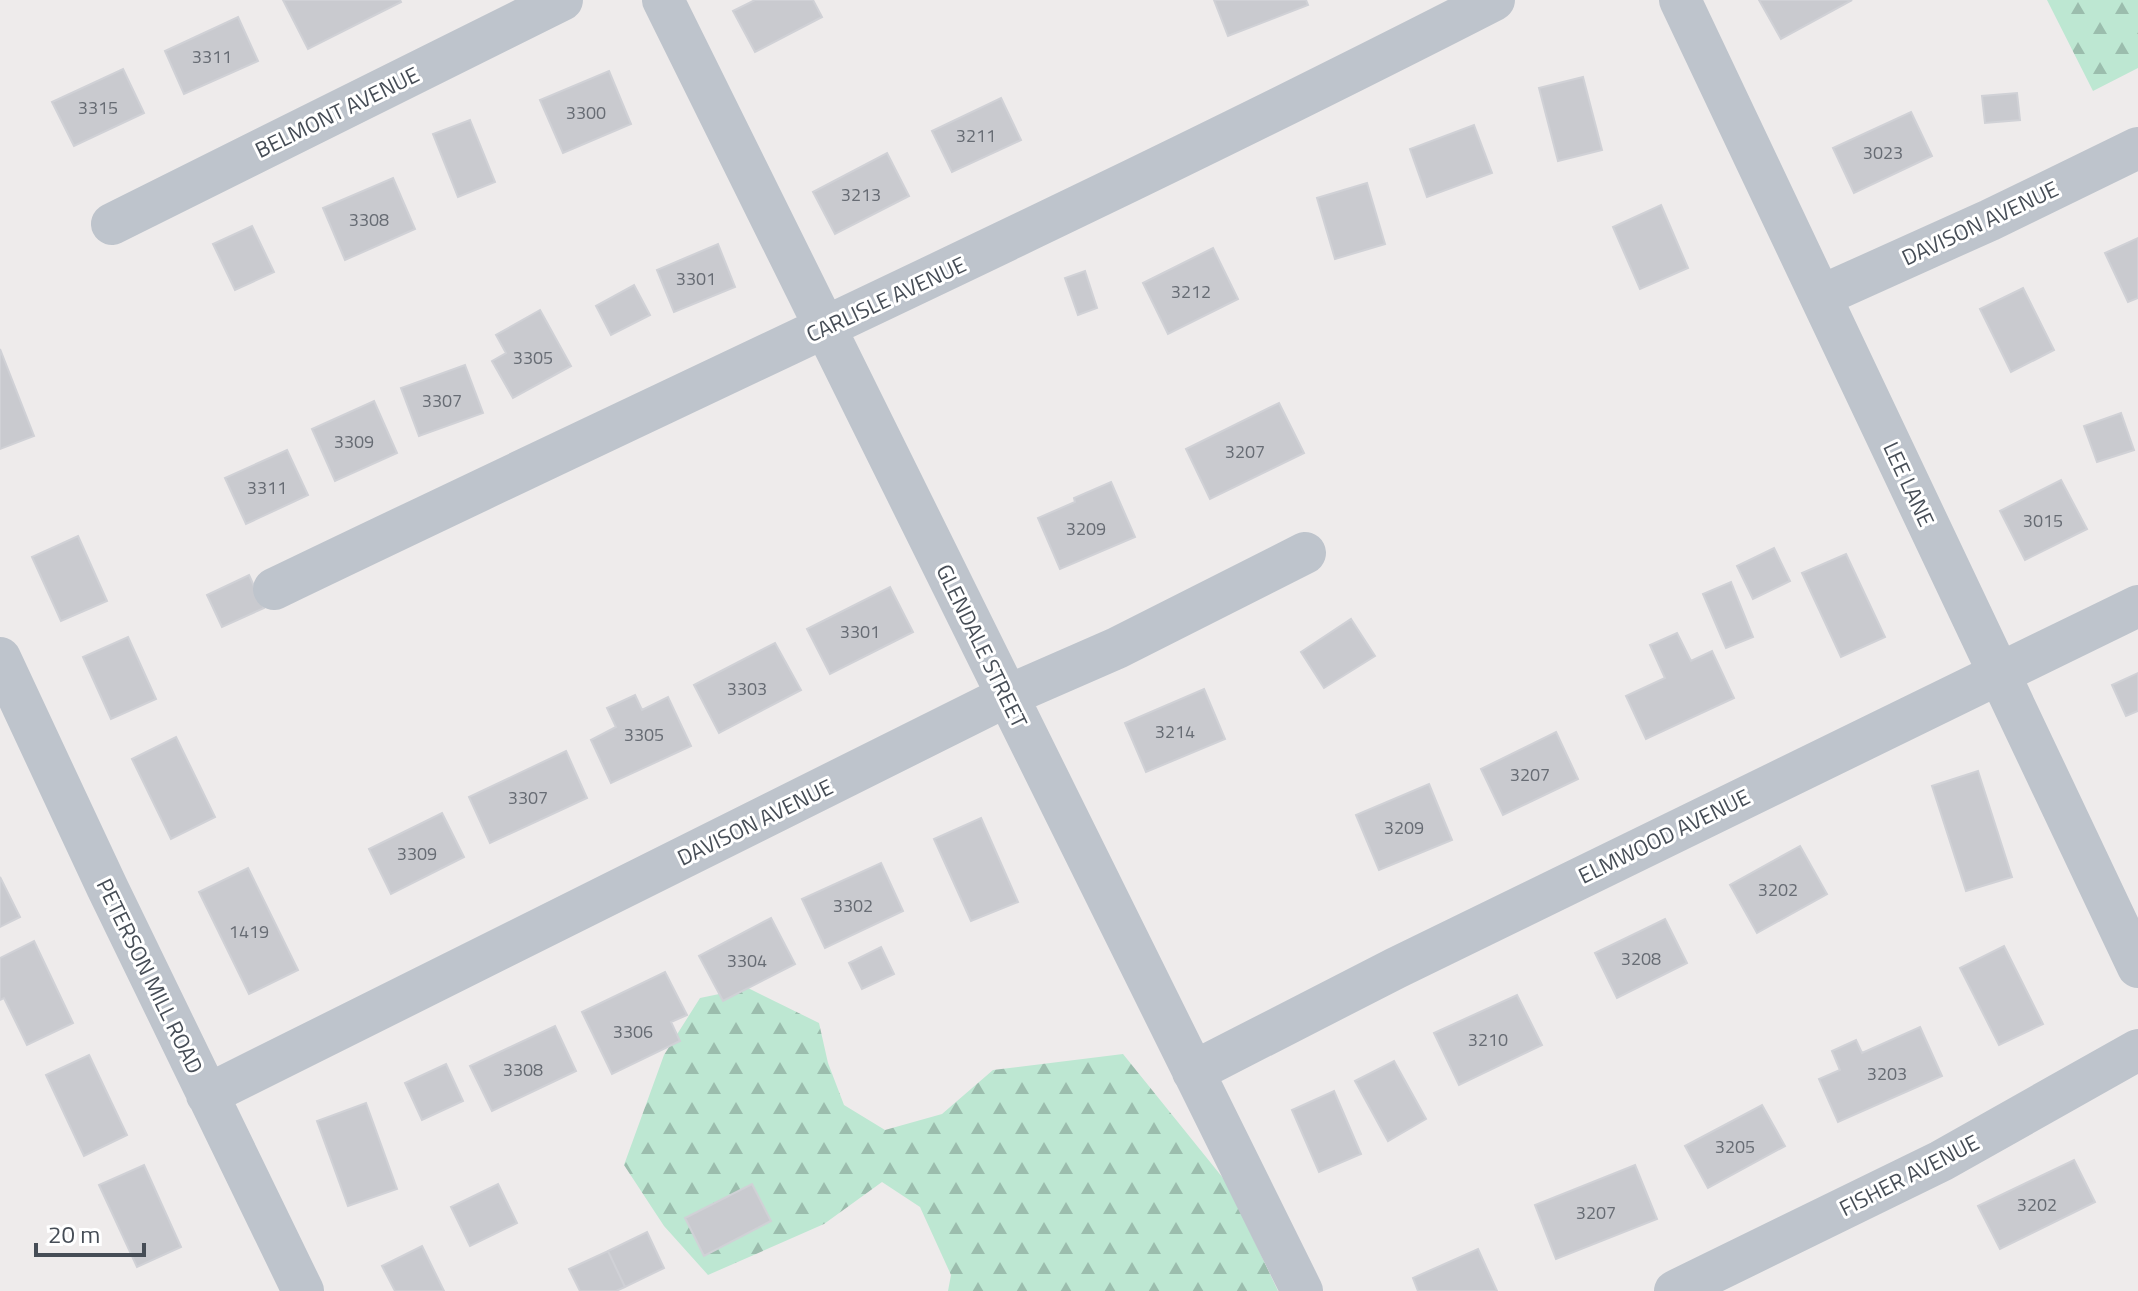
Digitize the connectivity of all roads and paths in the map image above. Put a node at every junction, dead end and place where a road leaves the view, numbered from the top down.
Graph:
1 (562, 0) edge
2 (663, 0) edge
3 (1494, 0) edge
4 (1680, 0) edge
5 (2138, 148) edge
6 (112, 224) dead end
7 (1821, 296) junction
8 (824, 328) junction
9 (1305, 553) dead end
10 (274, 589) dead end
11 (2138, 606) edge
12 (0, 658) edge
13 (1997, 673) junction
14 (1007, 696) junction
15 (2138, 967) edge
16 (2138, 1050) edge
17 (1193, 1072) junction
18 (207, 1095) junction
19 (303, 1291) edge
20 (1302, 1291) edge
21 (1675, 1291) edge

1 - 6 street, BELMONT AVENUE
2 - 8 street, GLENDALE STREET
3 - 8 street, CARLISLE AVENUE
4 - 7 street, LEE LANE
5 - 7 street, DAVISON AVENUE
7 - 13 street, LEE LANE
8 - 10 street, CARLISLE AVENUE
8 - 14 street, GLENDALE STREET
9 - 14 street, DAVISON AVENUE
11 - 13 street, ELMWOOD AVENUE
12 - 18 street, PETERSON MILL ROAD
13 - 15 street, LEE LANE
13 - 17 street, ELMWOOD AVENUE
14 - 17 street, GLENDALE STREET
14 - 18 street, DAVISON AVENUE
16 - 21 street, FISHER AVENUE
17 - 20 street, GLENDALE STREET
18 - 19 street, PETERSON MILL ROAD

